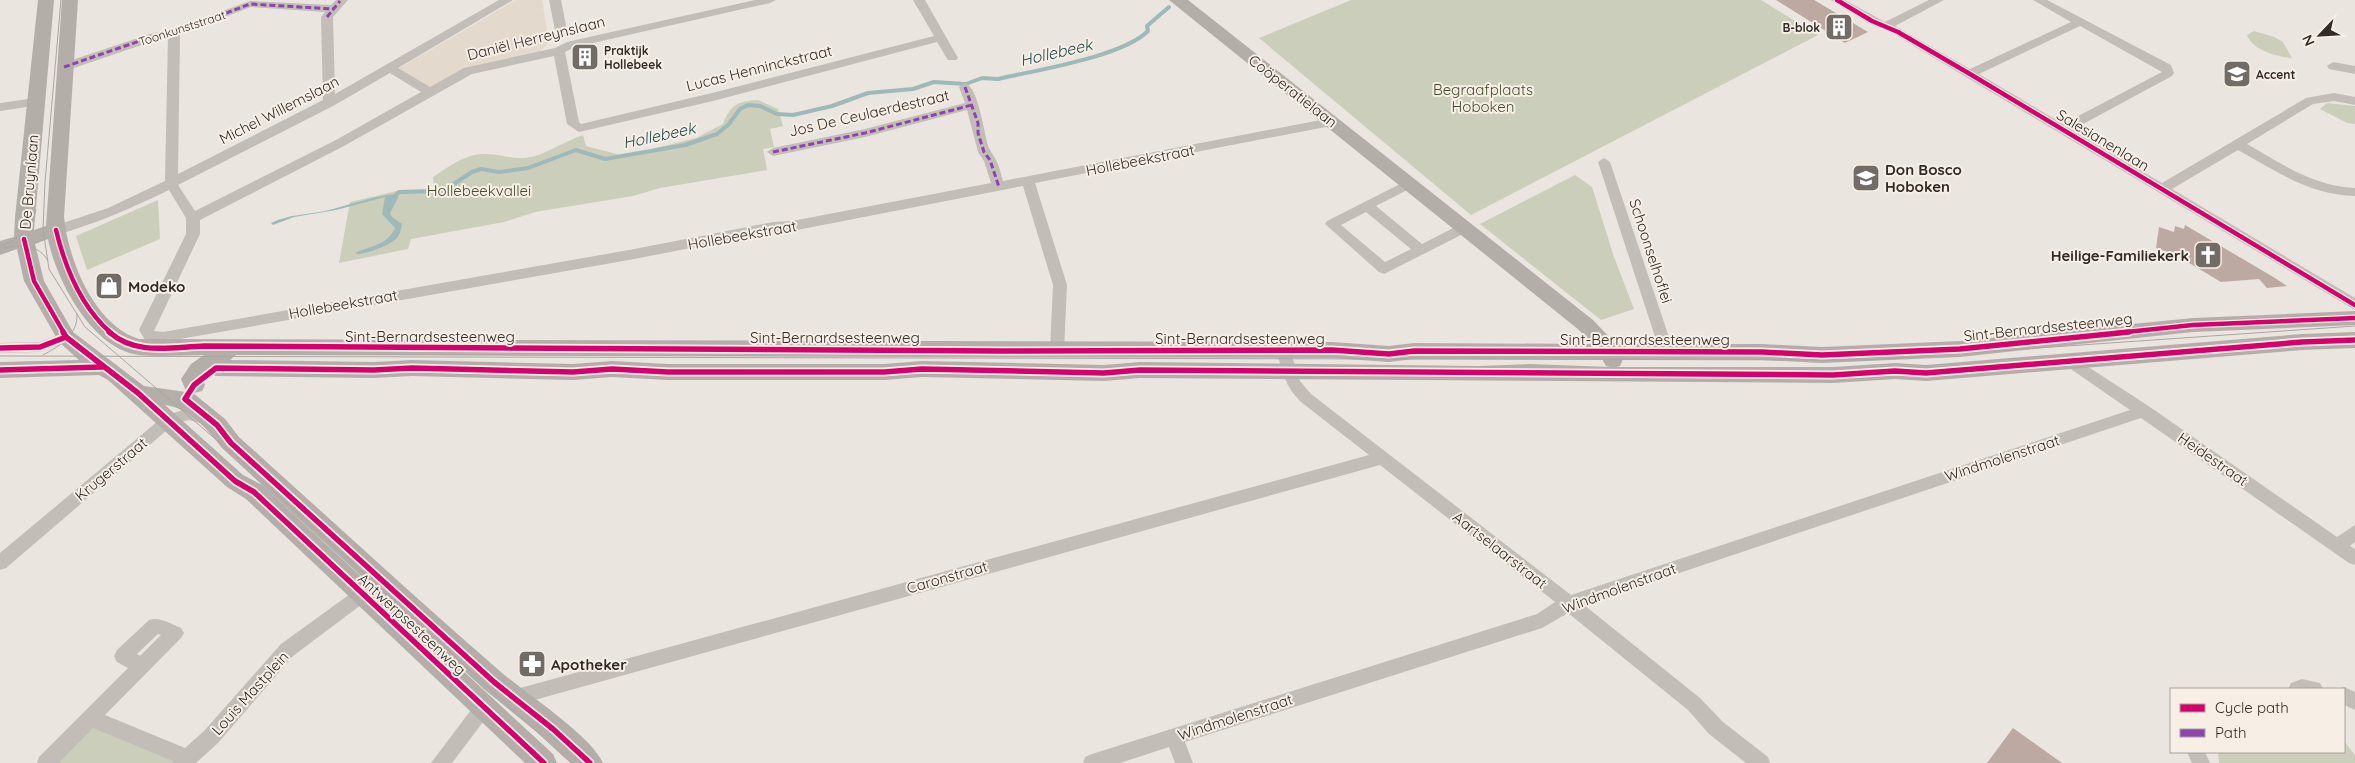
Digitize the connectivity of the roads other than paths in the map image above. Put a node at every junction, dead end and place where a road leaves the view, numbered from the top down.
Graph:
1 (46, 0) edge
2 (70, 0) edge
3 (342, 0) edge
4 (507, 0) edge
5 (555, 0) edge
6 (770, 0) edge
7 (919, 0) edge
8 (1178, 0) edge
9 (1836, 0) edge
10 (1938, 0) edge
11 (2039, 0) edge
12 (248, 2) edge
13 (333, 9) junction
14 (2080, 22) junction
15 (1885, 27) junction
16 (561, 30) dead end
17 (174, 32) junction
18 (941, 38) junction
19 (559, 51) junction
20 (952, 58) dead end
21 (2333, 66) dead end
22 (64, 68) junction
23 (391, 69) junction
24 (2355, 70) edge
25 (1970, 74) junction
26 (965, 88) dead end
27 (429, 92) junction
28 (2355, 101) edge
29 (36, 102) junction
30 (329, 103) junction
31 (972, 105) junction
32 (0, 107) edge
33 (1332, 122) junction
34 (2062, 130) junction
35 (2238, 145) junction
36 (773, 152) dead end
37 (1604, 162) dead end
38 (1028, 181) junction
39 (171, 183) junction
40 (1408, 184) junction
41 (999, 187) junction
42 (2162, 189) junction
43 (2355, 192) edge
44 (1367, 206) junction
45 (193, 218) junction
46 (1464, 228) junction
47 (56, 230) junction
48 (24, 239) junction
49 (0, 248) edge
50 (1421, 250) junction
51 (2355, 305) edge
52 (2355, 318) edge
53 (66, 337) junction
54 (2355, 340) edge
55 (0, 348) edge
56 (1057, 350) junction
57 (1284, 351) junction
58 (1611, 352) junction
59 (1667, 352) junction
60 (213, 357) junction
61 (2070, 361) junction
62 (102, 367) junction
63 (0, 370) edge
64 (1288, 373) junction
65 (1618, 374) junction
66 (189, 392) junction
67 (138, 393) junction
68 (2145, 411) junction
69 (206, 417) junction
70 (169, 420) junction
71 (1382, 458) junction
72 (2355, 532) edge
73 (2338, 546) junction
74 (2355, 558) edge
75 (0, 563) edge
76 (363, 594) junction
77 (1569, 603) junction
78 (142, 666) dead end
79 (513, 698) junction
80 (483, 708) junction
81 (90, 718) junction
82 (1174, 736) junction
83 (185, 760) edge
84 (46, 763) edge
85 (440, 763) edge
86 (544, 763) edge
87 (590, 763) edge
88 (1092, 763) edge
89 (1184, 763) edge
90 (1761, 763) edge

1 - 29 main road, De Bruynlaan
2 - 22 main road, De Bruynlaan
3 - 13 street
4 - 23 street, Michel Willemslaan
5 - 16 street
6 - 19 street, Daniël Herreynslaan
7 - 18 street
8 - 33 main road, Coöperatielaan
9 - 15 street, Salesianenlaan
10 - 15 street
11 - 14 street
12 - 13 street, Toonkunststraat
12 - 17 street, Toonkunststraat
13 - 30 street
14 - 25 street
14 - 34 street
15 - 25 street, Salesianenlaan
17 - 22 street, Toonkunststraat
17 - 39 street
18 - 19 street, Lucas Henninckstraat
18 - 20 street
19 - 27 street, Daniël Herreynslaan
21 - 24 street
22 - 47 main road, De Bruynlaan
23 - 27 street
23 - 30 street, Michel Willemslaan
25 - 34 street, Salesianenlaan
26 - 31 street
27 - 45 street, Daniël Herreynslaan
28 - 35 street
29 - 32 street
29 - 48 main road, De Bruynlaan
30 - 39 street, Michel Willemslaan
31 - 36 street, Jos De Ceulaerdestraat
31 - 41 street
33 - 38 street, Hollebeekstraat
33 - 40 main road, Coöperatielaan
34 - 42 street, Salesianenlaan
35 - 42 street
35 - 43 street
37 - 59 street, Schoonselhoflei
38 - 41 street, Hollebeekstraat
38 - 56 street
39 - 45 street
39 - 47 street, Michel Willemslaan
40 - 44 street
40 - 46 main road, Coöperatielaan
41 - 45 street, Hollebeekstraat
42 - 51 street, Salesianenlaan
44 - 50 street
44 - 50 street
46 - 50 street
46 - 58 main road, Coöperatielaan
47 - 48 main road
47 - 60 main road, De Bruynlaan
48 - 49 main road
48 - 53 main road, De Bruynlaan
52 - 59 main road, Sint-Bernardsesteenweg
53 - 55 street
53 - 62 main road, De Bruynlaan
54 - 61 main road
56 - 57 main road, Sint-Bernardsesteenweg
56 - 60 main road, Sint-Bernardsesteenweg
57 - 58 main road, Sint-Bernardsesteenweg
57 - 64 street
58 - 59 main road, Sint-Bernardsesteenweg
58 - 65 main road, Coöperatielaan
60 - 64 main road
60 - 66 main road, Krugerstraat
61 - 65 main road
61 - 68 street, Heidestraat
62 - 63 main road
62 - 67 main road, Antwerpsesteenweg
64 - 65 main road
64 - 71 street, Aartselaarstraat
66 - 67 main road
66 - 69 main road, Antwerpsesteenweg
66 - 70 main road, Krugerstraat
67 - 70 main road, Antwerpsesteenweg
68 - 73 street, Heidestraat
68 - 77 street, Windmolenstraat
69 - 70 street
69 - 79 main road, Antwerpsesteenweg
70 - 75 street, Krugerstraat
70 - 76 main road, Antwerpsesteenweg
71 - 77 street, Aartselaarstraat
71 - 79 street, Caronstraat
72 - 73 street
73 - 74 street, Heidestraat
76 - 80 main road, Antwerpsesteenweg
76 - 83 street, Louis Mastplein
77 - 82 street, Windmolenstraat
77 - 90 street, Aartselaarstraat
78 - 81 street
79 - 87 main road, Antwerpsesteenweg
80 - 85 street
80 - 86 main road, Antwerpsesteenweg
81 - 83 street, Louis Mastplein
81 - 84 street
82 - 88 street, Windmolenstraat
82 - 89 street

